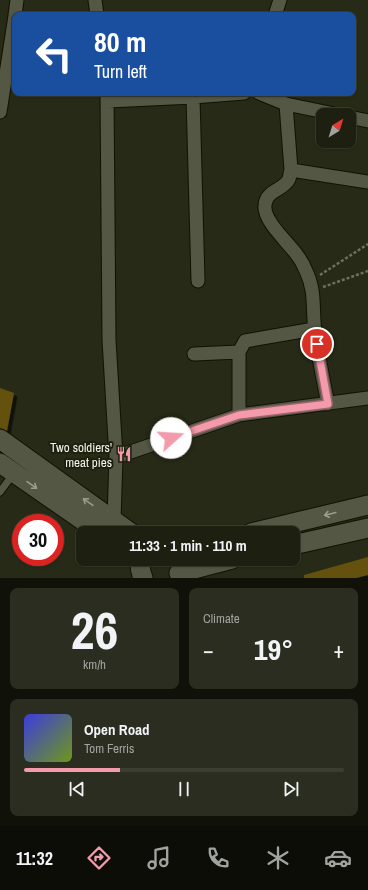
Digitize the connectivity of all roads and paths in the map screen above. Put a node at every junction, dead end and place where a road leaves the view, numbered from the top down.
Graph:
1 (18, 0) edge
2 (95, 0) edge
3 (280, 0) edge
4 (16, 12) edge
5 (97, 12) edge
6 (276, 12) edge
7 (12, 34) edge
8 (213, 96) edge
9 (266, 96) edge
10 (107, 97) edge
11 (193, 98) junction
12 (286, 104) junction
13 (316, 110) edge
14 (0, 112) edge
15 (356, 118) edge
16 (368, 121) edge
17 (291, 170) junction
18 (368, 182) edge
19 (368, 244) edge
20 (368, 271) edge
21 (318, 277) dead end
22 (198, 281) dead end
23 (320, 282) dead end
24 (314, 329) junction
25 (239, 352) junction
26 (194, 354) dead end
27 (368, 398) edge
28 (328, 404) junction
29 (239, 415) junction
30 (0, 439) edge
31 (116, 457) junction
32 (7, 468) edge
33 (0, 492) edge
34 (368, 505) edge
35 (105, 526) edge
36 (106, 526) edge
37 (107, 526) edge
38 (280, 526) edge
39 (368, 528) edge
40 (300, 543) edge
41 (196, 566) edge
42 (178, 570) edge

1 - 4 street
2 - 5 street
3 - 6 street
7 - 14 street
8 - 11 street
9 - 12 street
10 - 11 street
10 - 31 street
11 - 22 street
12 - 13 street
12 - 17 street
15 - 16 street
17 - 18 street
17 - 24 street
19 - 21 path
20 - 23 path
24 - 25 street
24 - 28 street
25 - 26 street
25 - 29 street
27 - 28 street
28 - 29 street
29 - 31 street
36 -> 30 main road
31 - 37 street
32 - 33 lane
32 -> 35 main road
34 -> 38 main road
39 - 40 main road
41 - 42 main road

